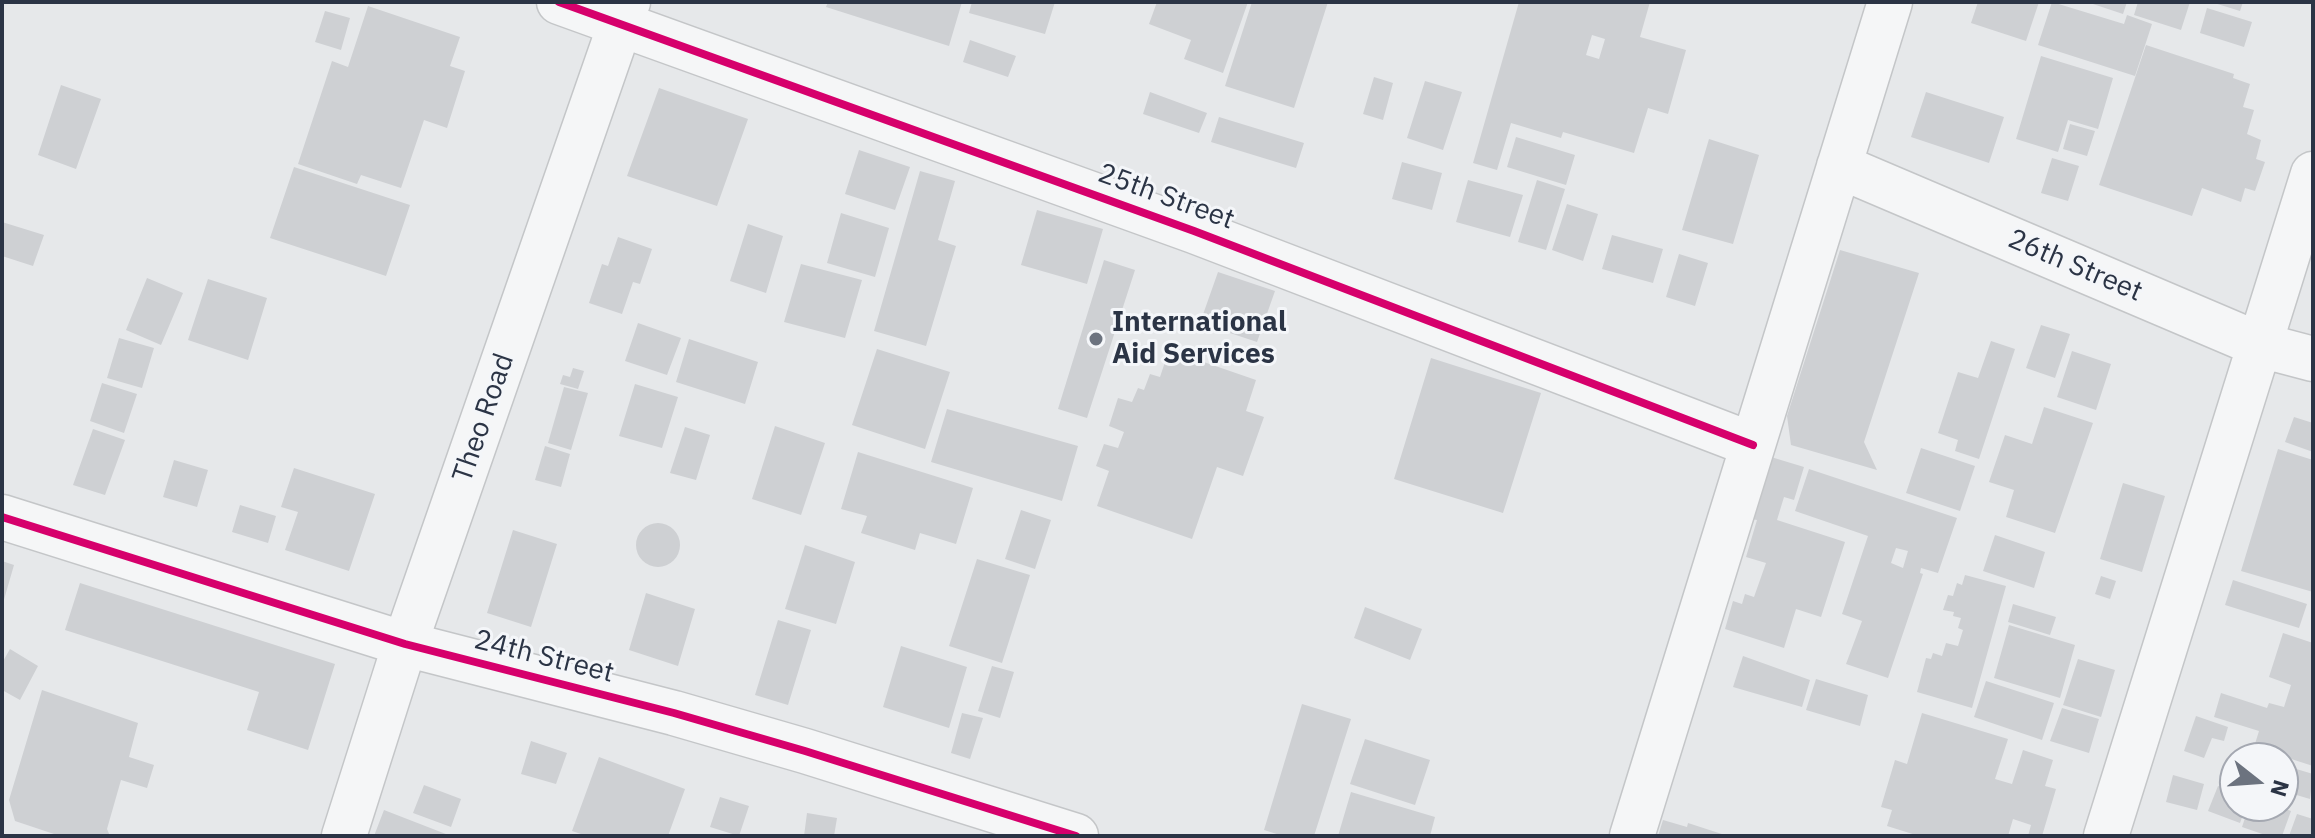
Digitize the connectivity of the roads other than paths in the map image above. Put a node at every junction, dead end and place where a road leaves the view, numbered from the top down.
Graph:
1 (559, 2) edge
2 (1890, 2) edge
3 (625, 12) edge
4 (1839, 166) junction
5 (2313, 174) edge
6 (2260, 345) junction
7 (2313, 359) edge
8 (1753, 445) junction
9 (2, 517) edge
10 (405, 644) junction
11 (344, 836) edge
12 (1076, 836) edge
13 (1632, 836) edge
14 (2106, 836) edge

1 - 3 street, 25th Street
2 - 4 street
3 - 8 street, 25th Street
3 - 10 street, Theo Road
4 - 6 street, 26th Street
4 - 8 street
5 - 6 street
6 - 7 street, 26th Street
6 - 14 street
8 - 13 street
9 - 10 street, 24th Street
10 - 11 street, Theo Road
10 - 12 street, 24th Street

